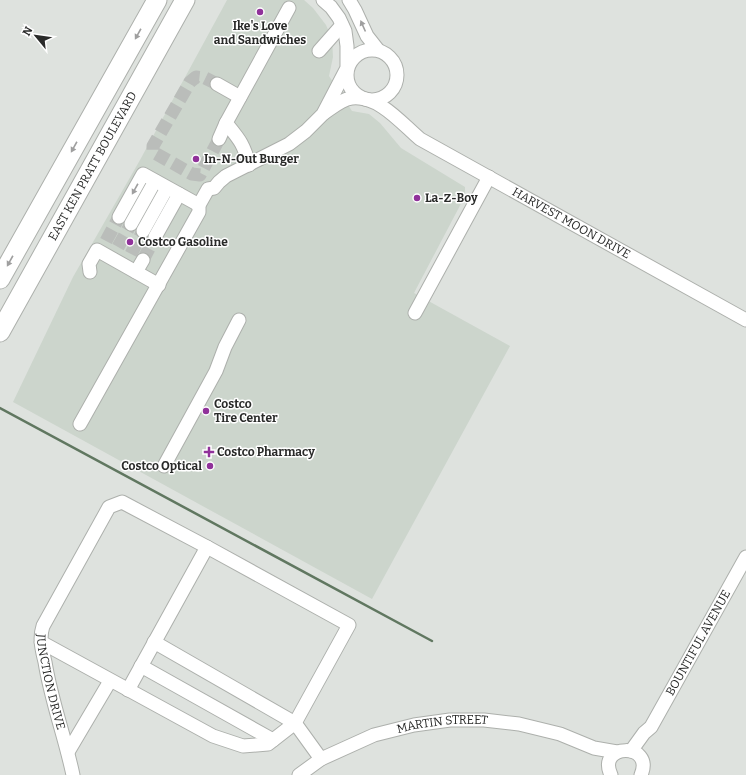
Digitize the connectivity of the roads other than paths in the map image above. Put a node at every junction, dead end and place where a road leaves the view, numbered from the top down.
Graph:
1 (157, 0) edge
2 (185, 0) edge
3 (323, 0) edge
4 (349, 0) edge
5 (289, 8) dead end
6 (342, 26) junction
7 (378, 50) junction
8 (319, 51) dead end
9 (347, 68) junction
10 (217, 84) tunnel mouth
11 (391, 90) junction
12 (240, 97) junction
13 (365, 99) junction
14 (323, 114) junction
15 (401, 121) junction
16 (226, 123) junction
17 (219, 139) tunnel mouth
18 (249, 165) junction
19 (489, 178) junction
20 (167, 188) junction
21 (179, 194) junction
22 (199, 208) junction
23 (125, 220) tunnel mouth
24 (143, 230) tunnel mouth
25 (155, 237) tunnel mouth
26 (143, 260) tunnel mouth
27 (90, 272) dead end
28 (136, 272) junction
29 (0, 280) edge
30 (159, 285) junction
31 (16, 304) junction
32 (415, 313) dead end
33 (239, 320) dead end
34 (746, 320) edge
35 (0, 332) edge
36 (0, 346) edge
37 (80, 424) dead end
38 (164, 466) dead end
39 (207, 547) junction
40 (746, 557) edge
41 (41, 642) junction
42 (154, 642) junction
43 (141, 666) junction
44 (110, 681) junction
45 (128, 690) junction
46 (295, 723) junction
47 (273, 740) junction
48 (594, 748) junction
49 (68, 752) junction
50 (617, 752) junction
51 (321, 759) junction
52 (639, 762) edge
53 (610, 773) edge
54 (73, 775) edge
55 (299, 775) edge
56 (654, 775) edge

1 -> 29 highway, EAST KEN PRATT BOULEVARD
2 - 31 highway, EAST KEN PRATT BOULEVARD
3 - 6 street
7 -> 4 street
5 - 12 street
6 - 8 street
6 - 9 street
7 - 9 street
7 - 11 street
9 - 13 street
9 - 14 street
10 - 12 street
11 - 13 street
11 - 15 street, HARVEST MOON DRIVE
12 - 16 street
13 - 14 street
13 - 15 street, HARVEST MOON DRIVE
14 - 18 street
15 - 19 street, HARVEST MOON DRIVE
16 - 17 street
16 - 18 street
18 - 22 street
19 - 32 street
19 - 34 street, HARVEST MOON DRIVE
20 - 21 street
20 -> 23 street
20 - 24 street
21 - 22 street
21 - 25 street
22 - 30 street
26 - 28 street
27 - 28 street
28 - 30 street
30 - 37 street
31 - 35 highway, EAST KEN PRATT BOULEVARD
31 - 36 highway
33 - 38 street
39 - 41 street, JUNCTION DRIVE
39 - 42 street
39 - 46 street
40 - 52 street, BOUNTIFUL AVENUE
41 - 44 street
41 - 49 street, JUNCTION DRIVE
42 - 43 street
42 - 46 street
43 - 45 street
43 - 47 street
44 - 45 street
44 - 49 street
45 - 47 street
46 - 47 street
46 - 51 street
48 - 50 street, MARTIN STREET
48 - 51 street, MARTIN STREET
48 - 53 street
49 - 54 street, JUNCTION DRIVE
50 - 52 street, MARTIN STREET
50 - 53 street
51 - 55 street, MARTIN STREET
52 - 56 street

